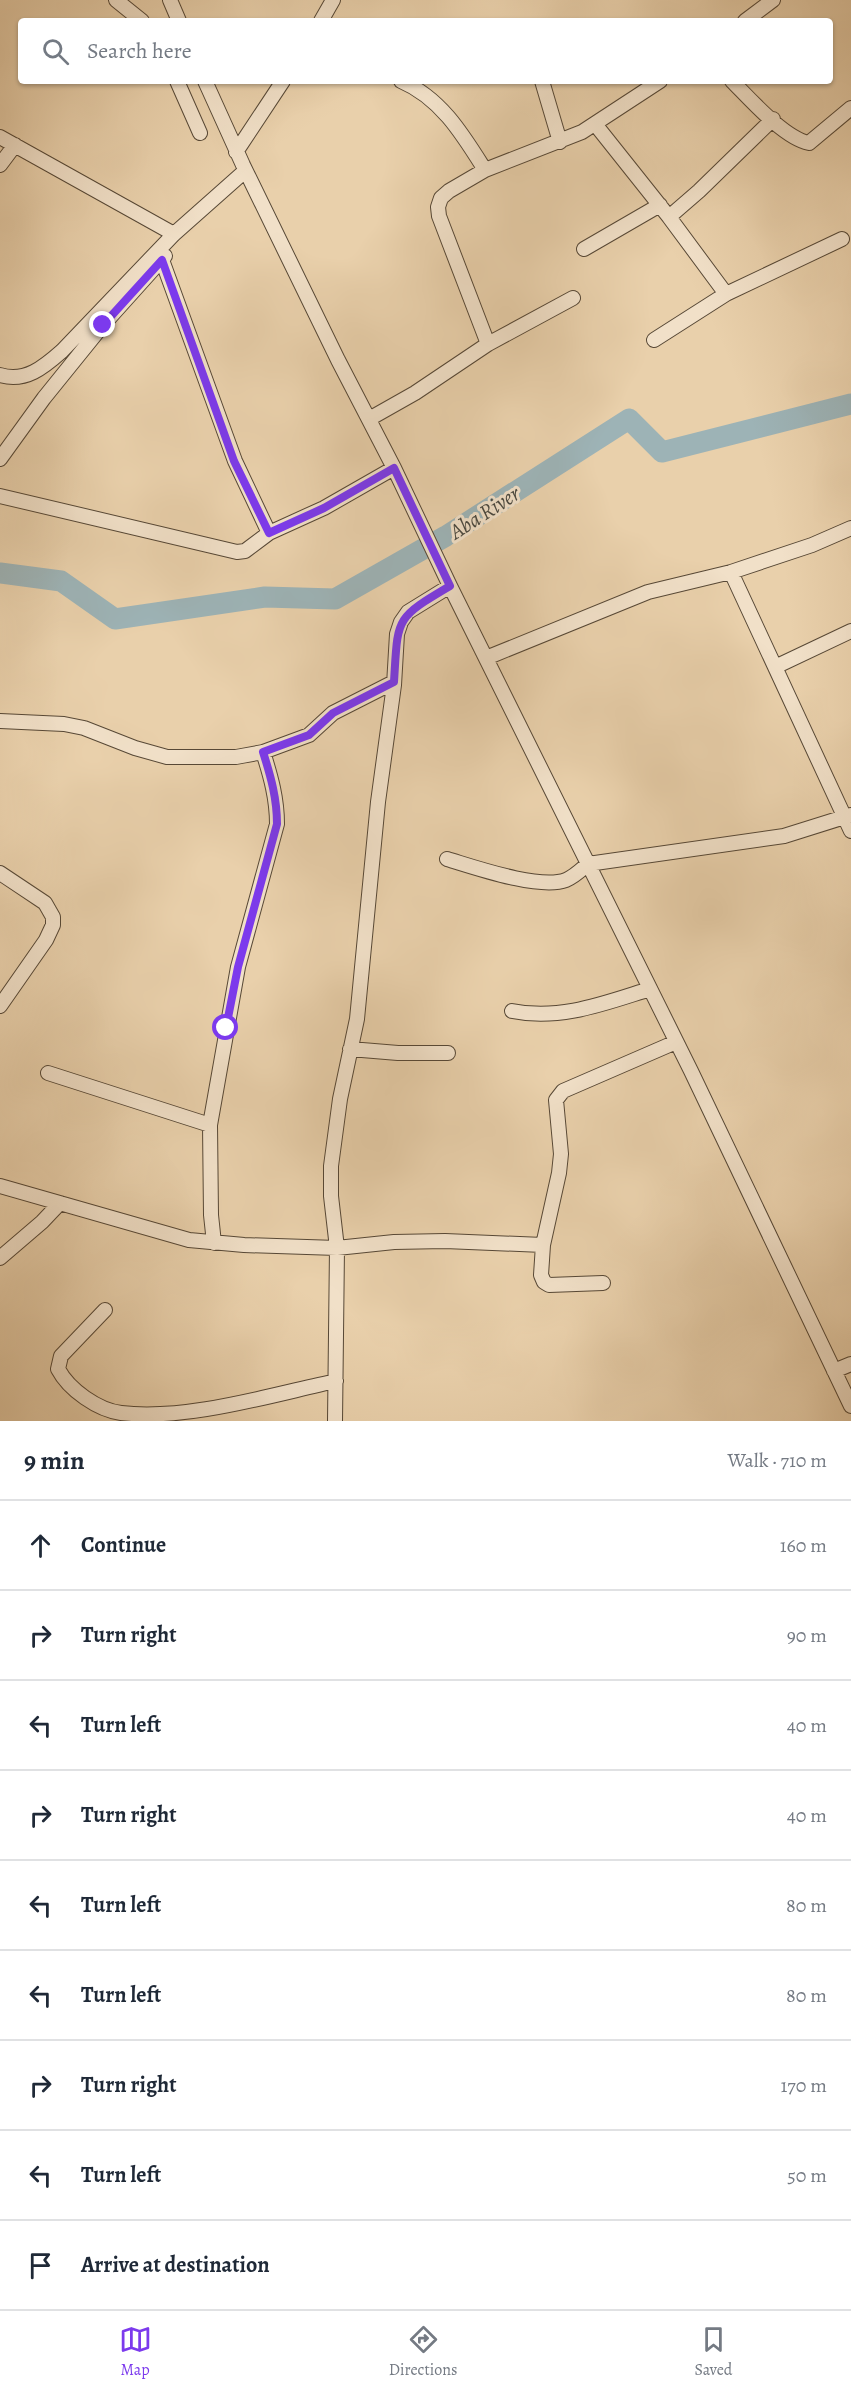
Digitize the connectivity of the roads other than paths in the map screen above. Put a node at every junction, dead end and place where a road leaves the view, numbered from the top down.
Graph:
1 (116, 0) edge
2 (170, 0) edge
3 (333, 0) edge
4 (773, 0) edge
5 (138, 18) edge
6 (178, 18) edge
7 (323, 18) edge
8 (749, 18) edge
9 (178, 84) edge
10 (206, 84) edge
11 (281, 84) edge
12 (407, 84) edge
13 (543, 84) edge
14 (655, 84) edge
15 (735, 84) edge
16 (851, 108) edge
17 (773, 119) junction
18 (595, 124) junction
19 (200, 133) dead end
20 (0, 137) edge
21 (560, 141) junction
22 (15, 145) junction
23 (236, 152) junction
24 (0, 165) edge
25 (485, 170) junction
26 (245, 171) junction
27 (660, 205) junction
28 (669, 217) junction
29 (174, 234) junction
30 (842, 238) dead end
31 (584, 249) dead end
32 (162, 260) junction
33 (726, 294) junction
34 (573, 298) dead end
35 (654, 340) dead end
36 (488, 344) junction
37 (0, 375) edge
38 (369, 419) junction
39 (0, 459) edge
40 (394, 468) junction
41 (0, 496) edge
42 (851, 528) edge
43 (269, 533) junction
44 (731, 572) junction
45 (450, 586) junction
46 (851, 631) edge
47 (486, 658) junction
48 (775, 667) junction
49 (394, 682) junction
50 (0, 721) edge
51 (263, 752) junction
52 (848, 817) edge
53 (851, 831) edge
54 (447, 859) dead end
55 (588, 864) junction
56 (0, 873) edge
57 (650, 989) junction
58 (0, 1006) edge
59 (512, 1011) dead end
60 (676, 1042) junction
61 (351, 1049) junction
62 (448, 1053) dead end
63 (48, 1073) dead end
64 (210, 1125) junction
65 (0, 1186) edge
66 (60, 1203) junction
67 (214, 1243) junction
68 (543, 1245) junction
69 (337, 1248) junction
70 (0, 1258) edge
71 (603, 1283) dead end
72 (105, 1310) dead end
73 (851, 1364) edge
74 (834, 1371) junction
75 (336, 1381) junction
76 (851, 1406) edge
77 (335, 1421) edge

1 - 5 street
2 - 6 street
3 - 7 street
4 - 8 street
9 - 19 street
10 - 23 street
11 - 23 street
12 - 25 street
13 - 21 street
14 - 18 street
15 - 17 street
16 - 17 street
17 - 28 street
18 - 21 street
18 - 27 street
20 - 22 street
21 - 25 street
22 - 24 street
22 - 29 street
23 - 26 street
25 - 36 street
26 - 29 street
26 - 38 street
27 - 28 street
27 - 31 street
28 - 33 street
29 - 32 street
29 - 37 street
30 - 33 street
32 - 39 street
32 - 43 street
33 - 35 street
34 - 36 street
36 - 38 street
38 - 40 street
40 - 43 street
40 - 45 street
41 - 43 street
42 - 44 street
44 - 47 street
44 - 48 street
45 - 47 street
45 - 49 street
46 - 48 street
47 - 55 street
48 - 52 street
49 - 51 street
49 - 61 street
50 - 51 street
51 - 64 street
52 - 53 street
52 - 55 street
54 - 55 street
55 - 57 street
56 - 58 street
57 - 59 street
57 - 60 street
60 - 68 street
60 - 74 street
61 - 62 street
61 - 69 street
63 - 64 street
64 - 67 street
65 - 66 street
66 - 67 street
66 - 70 street
67 - 69 street
68 - 69 street
68 - 71 street
69 - 75 street
72 - 75 street
73 - 74 street
74 - 76 street
75 - 77 street

